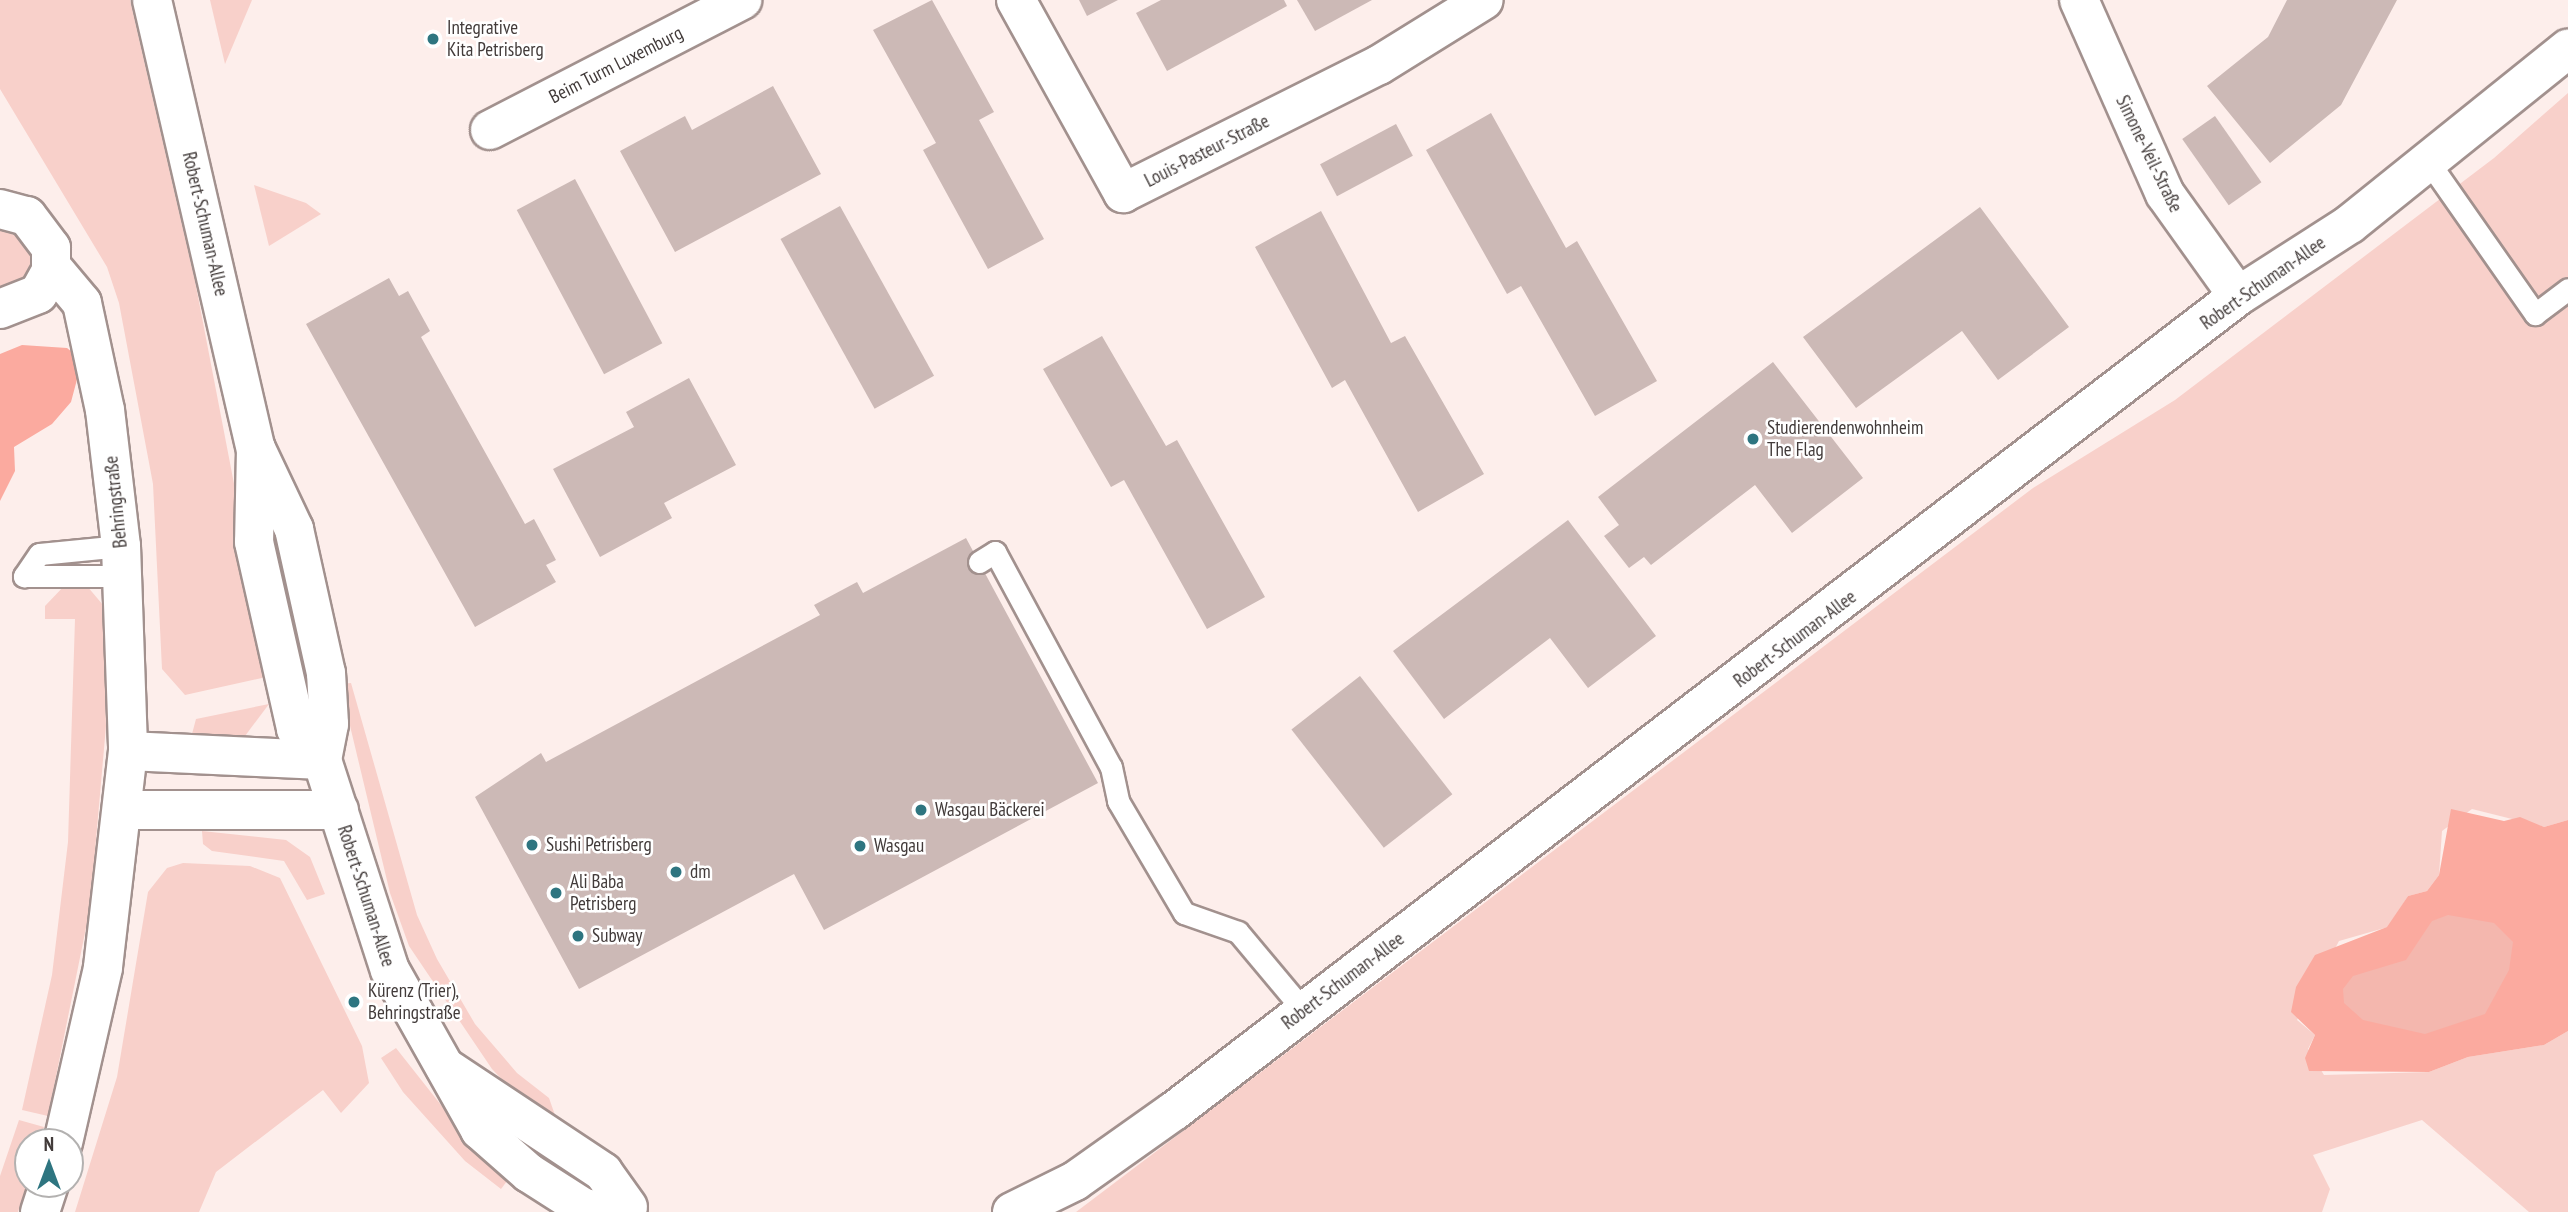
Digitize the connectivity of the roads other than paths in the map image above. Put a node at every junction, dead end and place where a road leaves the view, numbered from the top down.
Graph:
1 (152, 0) edge
2 (742, 0) edge
3 (1016, 0) edge
4 (1484, 0) edge
5 (2079, 0) edge
6 (2568, 49) edge
7 (490, 131) dead end
8 (2428, 161) junction
9 (0, 209) edge
10 (51, 266) junction
11 (2568, 289) edge
12 (2238, 296) junction
13 (0, 310) edge
14 (979, 562) dead end
15 (128, 751) junction
16 (322, 760) junction
17 (126, 810) junction
18 (339, 810) junction
19 (1304, 1011) junction
20 (65, 1128) edge
21 (621, 1211) edge
22 (1012, 1212) edge

1 - 16 street, Robert-Schuman-Allee
2 - 7 street, Beim Turm Luxemburg
3 - 4 street, Louis-Pasteur-Straße
5 - 12 street, Simone-Veil-Straße
6 - 8 street, Robert-Schuman-Allee
8 - 11 lane
8 - 12 street, Robert-Schuman-Allee
9 - 10 street, Behringstraße
10 - 13 street
10 - 15 street, Behringstraße
12 - 19 street, Robert-Schuman-Allee
14 - 19 lane
15 - 16 street
15 - 17 street, Behringstraße
16 - 18 street, Robert-Schuman-Allee
17 - 18 street
17 - 20 street, Behringstraße
18 - 21 street, Robert-Schuman-Allee
19 - 22 street, Robert-Schuman-Allee

